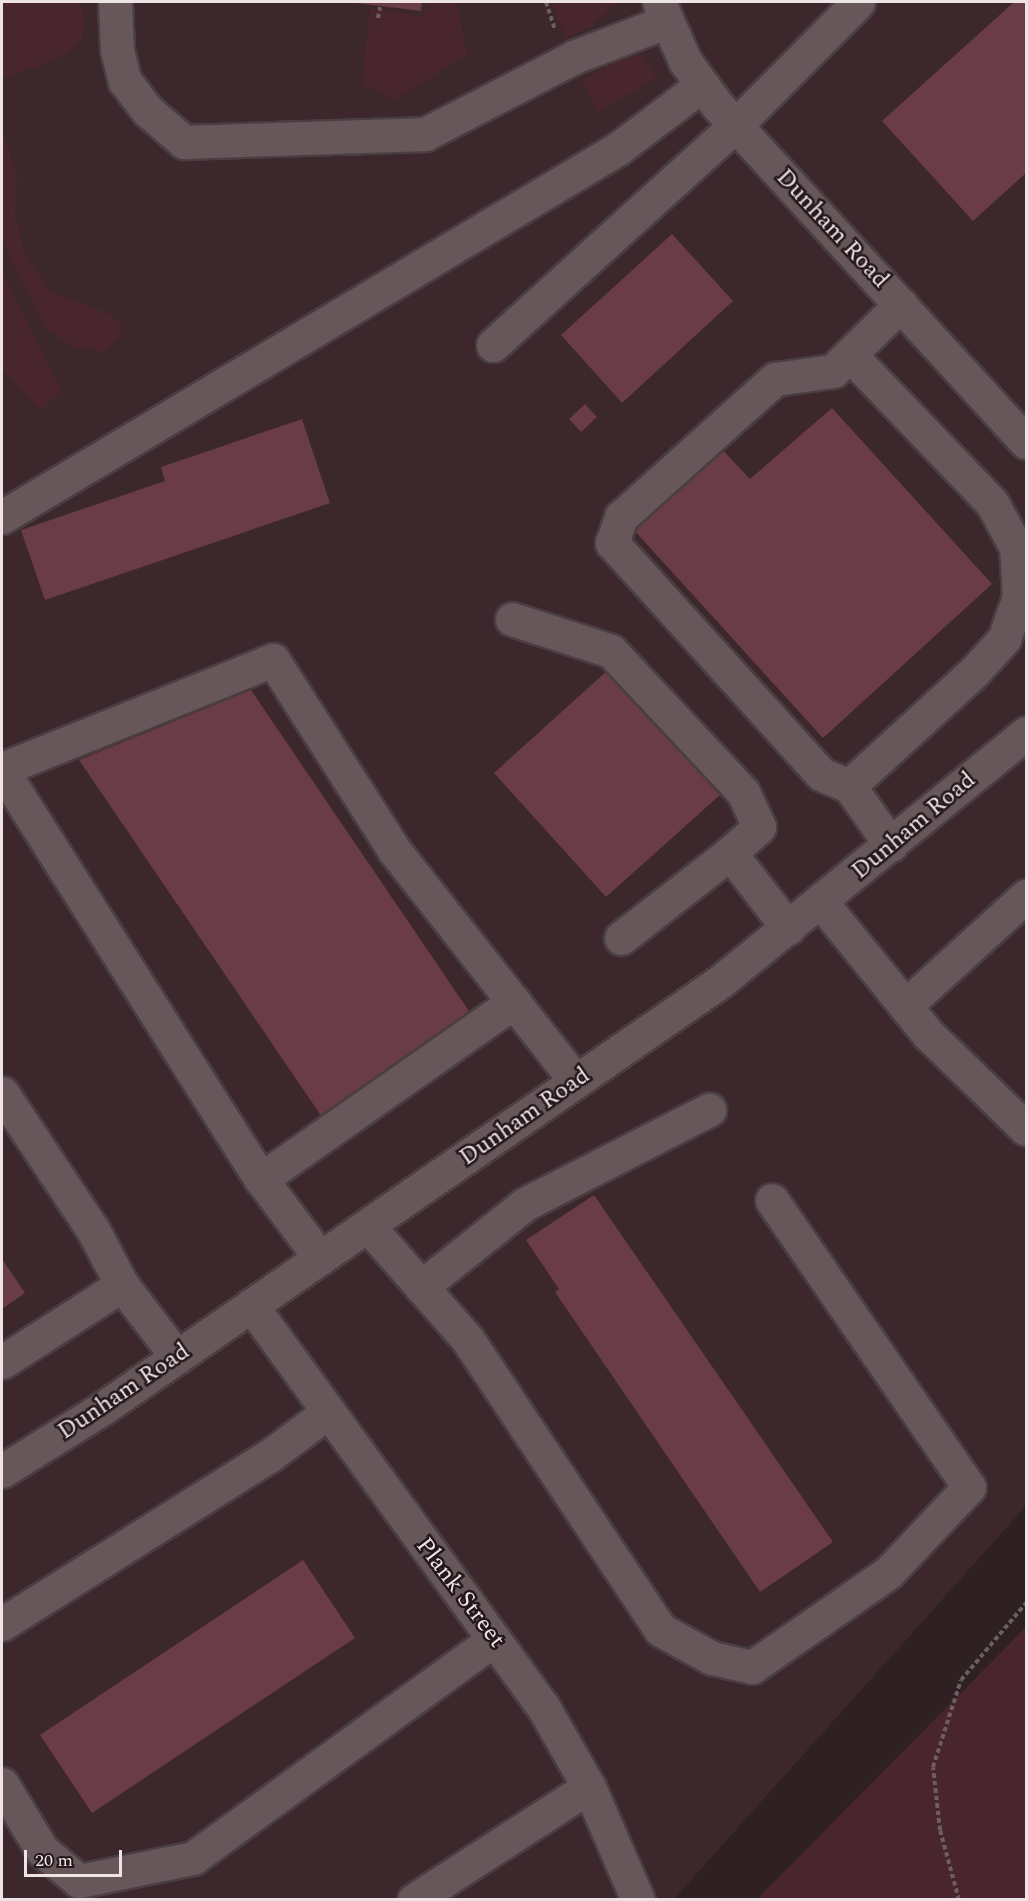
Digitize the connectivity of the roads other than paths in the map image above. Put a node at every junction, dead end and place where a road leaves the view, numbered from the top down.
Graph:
1 (115, 2) edge
2 (858, 2) edge
3 (662, 12) edge
4 (702, 85) junction
5 (736, 125) junction
6 (901, 304) junction
7 (493, 345) dead end
8 (850, 355) junction
9 (1026, 439) edge
10 (2, 517) edge
11 (512, 619) dead end
12 (1026, 733) edge
13 (2, 769) edge
14 (849, 786) junction
15 (891, 845) junction
16 (730, 853) junction
17 (1026, 896) edge
18 (821, 902) junction
19 (788, 928) junction
20 (621, 938) dead end
21 (514, 1002) junction
22 (905, 1006) junction
23 (576, 1081) junction
24 (2, 1093) edge
25 (709, 1110) dead end
26 (1026, 1128) edge
27 (261, 1179) junction
28 (772, 1200) dead end
29 (368, 1226) junction
30 (320, 1258) junction
31 (122, 1285) junction
32 (421, 1287) junction
33 (251, 1305) junction
34 (177, 1356) junction
35 (2, 1362) edge
36 (328, 1412) junction
37 (2, 1471) edge
38 (2, 1624) edge
39 (494, 1638) junction
40 (2, 1784) edge
41 (589, 1787) junction
42 (414, 1899) edge
43 (638, 1899) edge

1 - 3 street
2 - 5 street
3 - 4 street, Dunham Road
4 - 5 street, Dunham Road
4 - 10 street
5 - 6 street, Dunham Road
5 - 7 street
6 - 8 street
6 - 9 street, Dunham Road
8 - 14 street
8 - 14 street
11 - 16 street
12 - 15 street, Dunham Road
13 - 21 street
13 - 27 street
14 - 15 street
15 - 18 street, Dunham Road
16 - 19 street
16 - 20 street
17 - 22 street
18 - 19 street, Dunham Road
18 - 22 street
19 - 23 street, Dunham Road
21 - 23 street
21 - 27 street
22 - 26 street
23 - 29 street, Dunham Road
24 - 31 street
25 - 32 street
27 - 30 street
28 - 32 street
29 - 30 street, Dunham Road
29 - 32 street
30 - 33 street, Dunham Road
31 - 34 street
31 - 35 street
33 - 34 street, Dunham Road
33 - 36 street, Plank Street
34 - 37 street, Dunham Road
36 - 38 street
36 - 39 street, Plank Street
39 - 40 street
39 - 41 street, Plank Street
41 - 42 street
41 - 43 street, Plank Street

